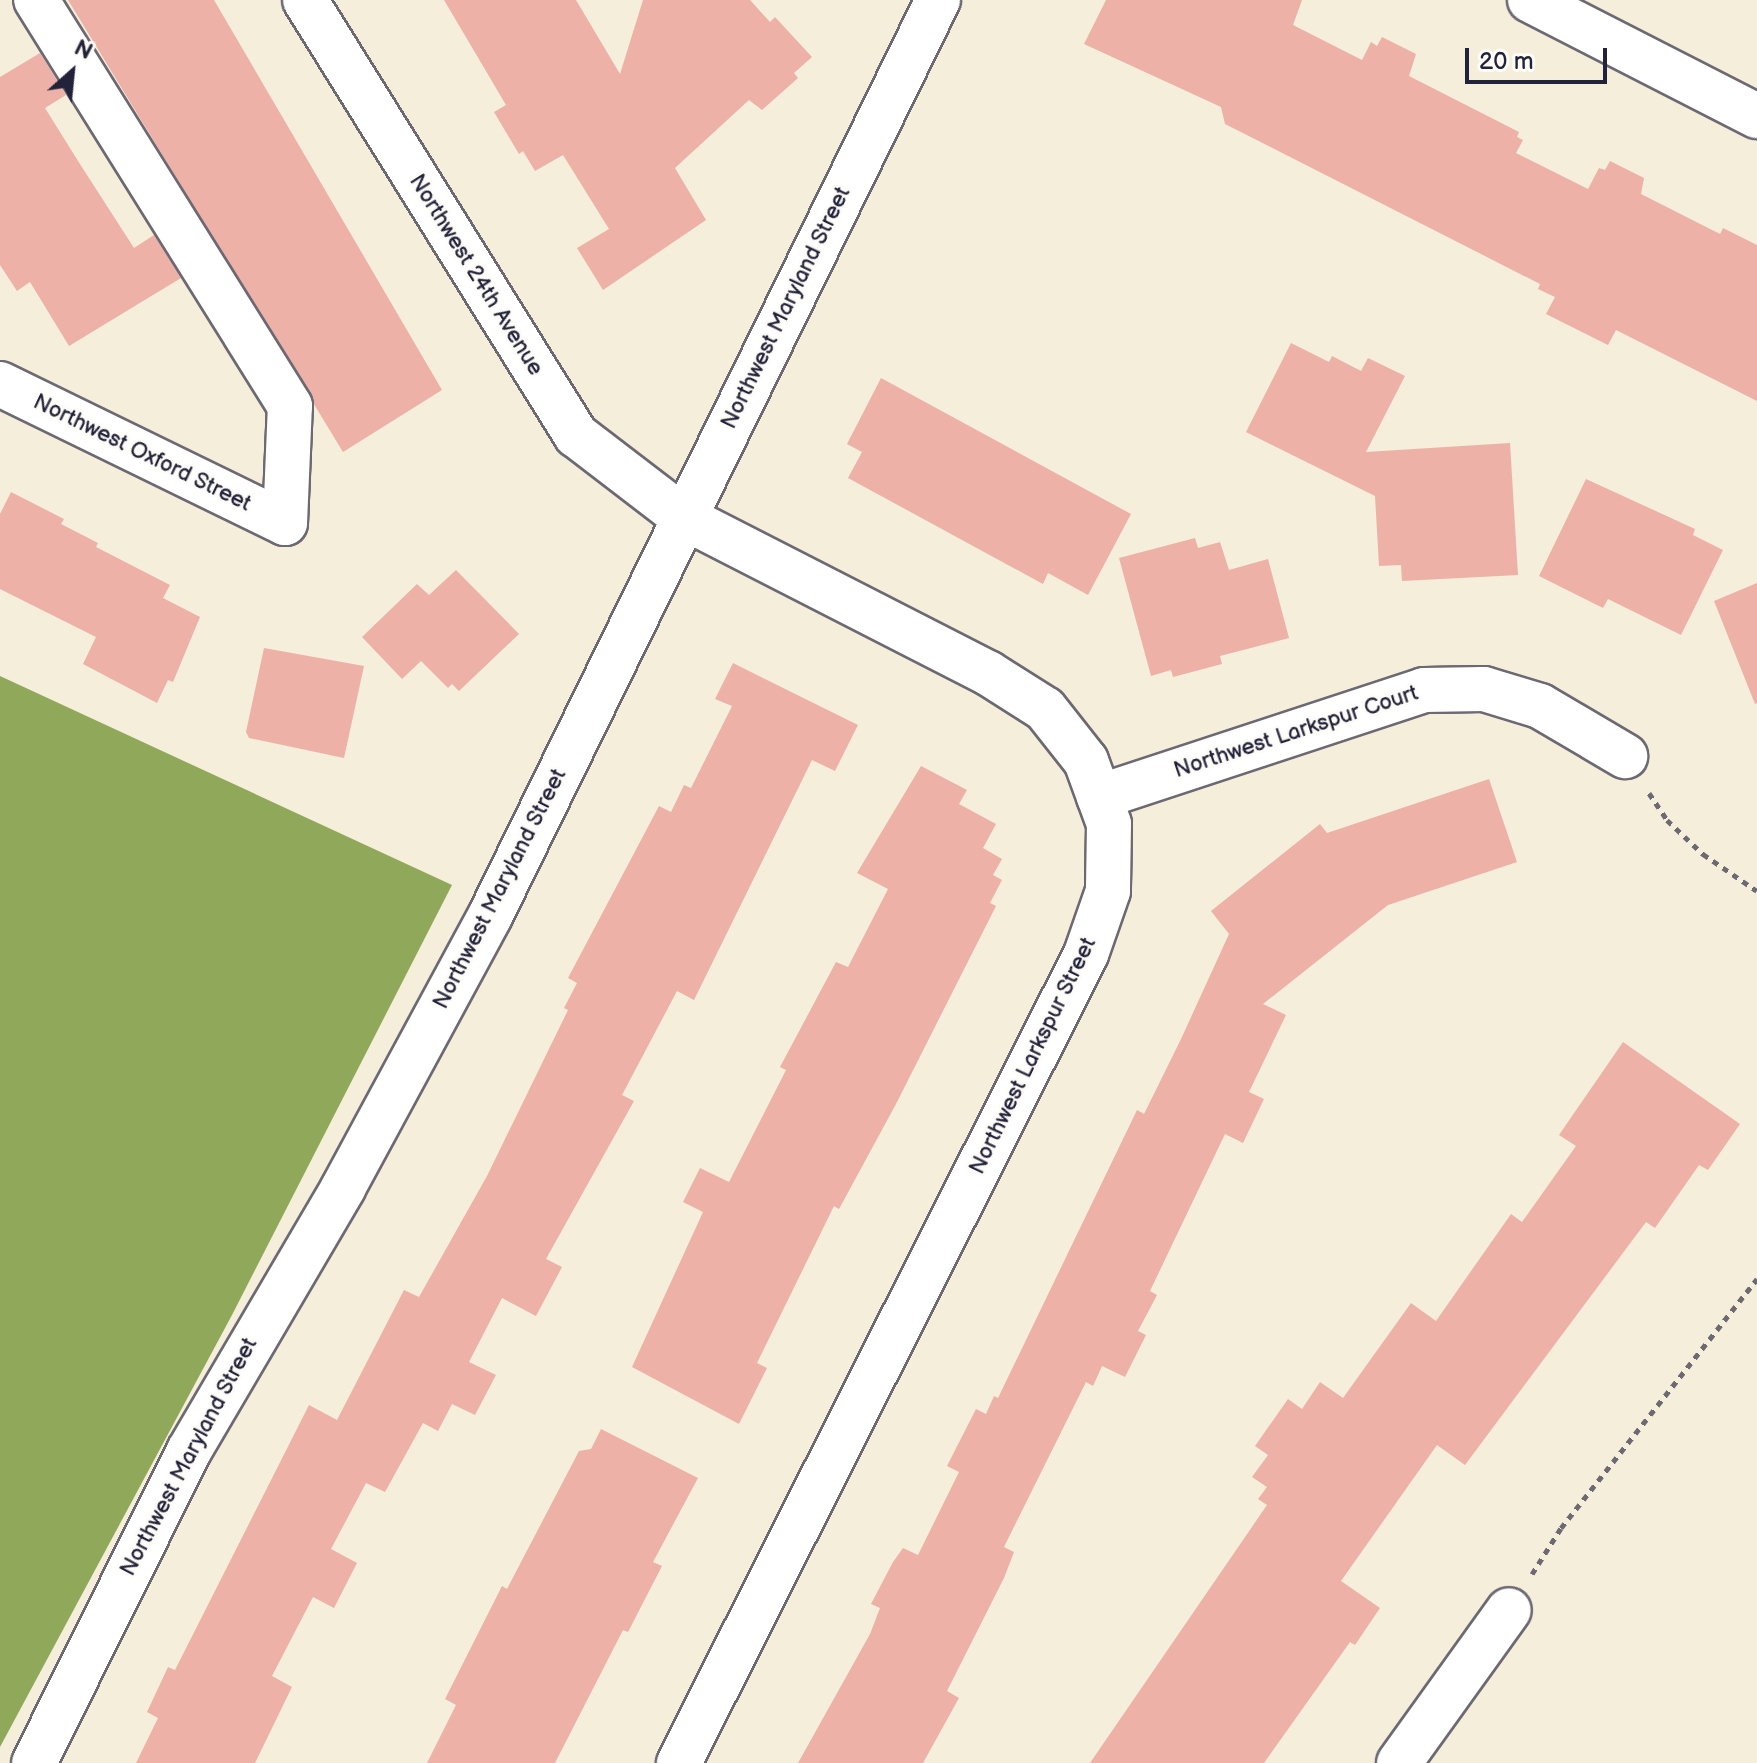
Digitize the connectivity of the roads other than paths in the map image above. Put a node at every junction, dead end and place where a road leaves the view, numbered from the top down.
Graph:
1 (36, 0) edge
2 (305, 0) edge
3 (938, 0) edge
4 (1530, 0) edge
5 (1757, 116) edge
6 (0, 384) edge
7 (683, 517) junction
8 (1625, 756) road end
9 (1099, 797) junction
10 (1509, 1610) road end
11 (34, 1763) edge
12 (679, 1763) edge
13 (1399, 1763) edge

1 - 6 street, Northwest Oxford Street
2 - 7 street, Northwest 24th Avenue
3 - 7 street, Northwest Maryland Street
4 - 5 street
7 - 9 street, Northwest Larkspur Street
7 - 11 street, Northwest Maryland Street
8 - 9 street, Northwest Larkspur Court
9 - 12 street, Northwest Larkspur Street
10 - 13 street

